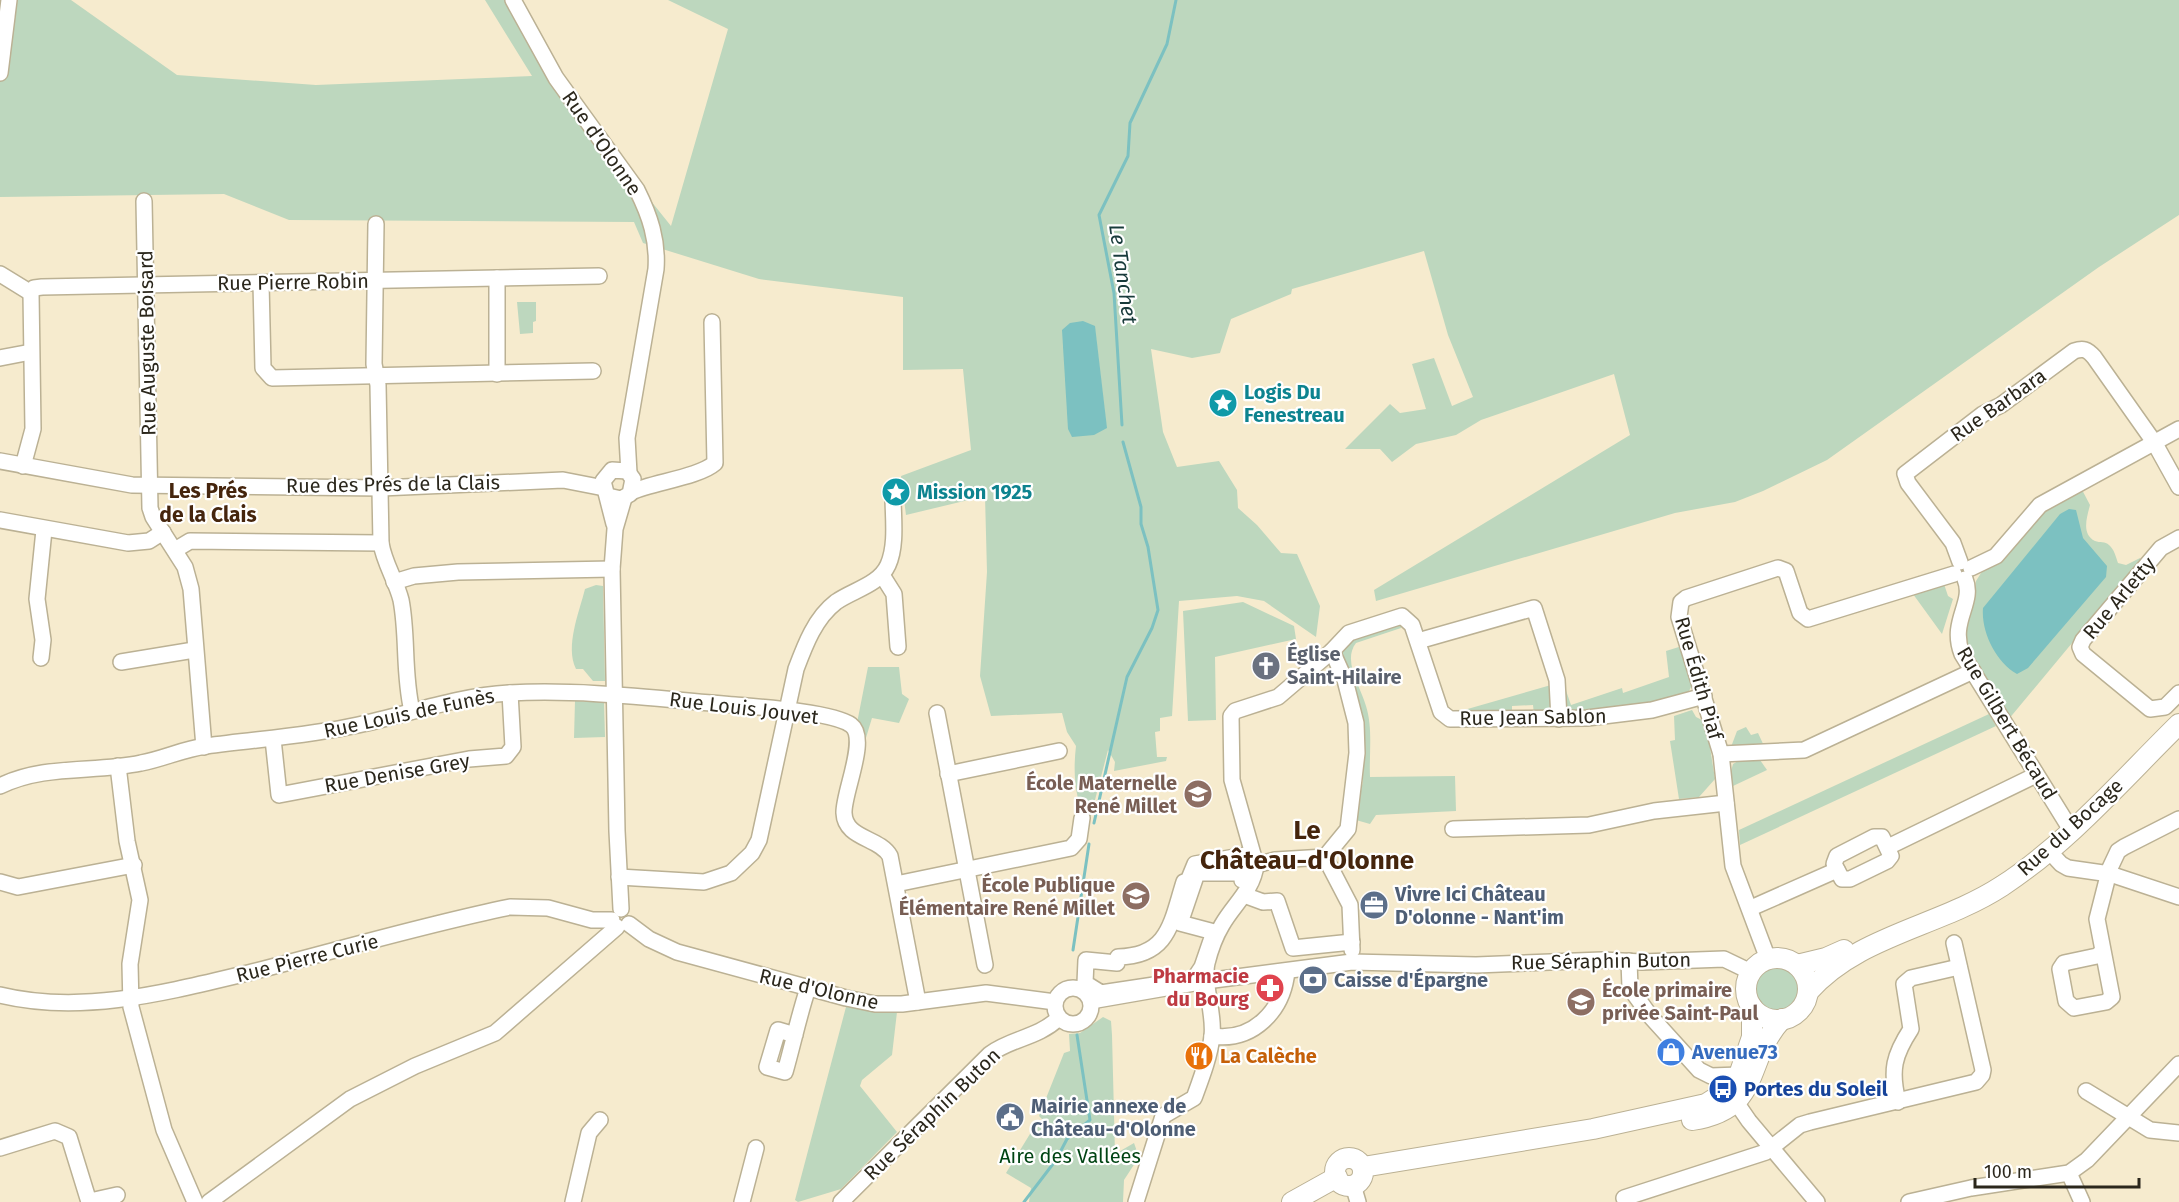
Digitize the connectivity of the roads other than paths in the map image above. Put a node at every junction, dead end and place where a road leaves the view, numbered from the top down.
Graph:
1 (9, 0) edge
2 (513, 0) edge
3 (0, 73) edge
4 (144, 201) dead end
5 (376, 224) dead end
6 (0, 274) edge
7 (599, 276) dead end
8 (496, 278) junction
9 (375, 281) junction
10 (261, 283) junction
11 (146, 285) junction
12 (31, 293) junction
13 (712, 322) dead end
14 (31, 352) junction
15 (0, 358) edge
16 (593, 371) dead end
17 (497, 374) junction
18 (375, 376) junction
19 (2179, 429) edge
20 (627, 438) junction
21 (2154, 442) junction
22 (0, 461) edge
23 (23, 466) junction
24 (608, 482) junction
25 (150, 485) junction
26 (629, 486) junction
27 (2179, 487) edge
28 (381, 488) junction
29 (893, 496) dead end
30 (0, 520) edge
31 (615, 529) junction
32 (44, 530) junction
33 (163, 532) junction
34 (2179, 538) edge
35 (381, 543) junction
36 (175, 550) junction
37 (612, 569) junction
38 (1962, 571) junction
39 (882, 575) junction
40 (394, 582) junction
41 (1418, 641) junction
42 (898, 647) dead end
43 (194, 650) junction
44 (1332, 651) junction
45 (41, 658) dead end
46 (121, 662) dead end
47 (1973, 671) junction
48 (510, 693) junction
49 (2179, 693) edge
50 (615, 695) junction
51 (1704, 696) junction
52 (787, 709) junction
53 (412, 711) junction
54 (937, 713) dead end
55 (1559, 719) junction
56 (2179, 724) edge
57 (273, 739) junction
58 (204, 747) junction
59 (1059, 751) dead end
60 (1721, 754) junction
61 (118, 766) junction
62 (948, 774) junction
63 (2036, 775) junction
64 (0, 786) edge
65 (1726, 803) junction
66 (1082, 818) dead end
67 (2179, 819) edge
68 (1453, 829) dead end
69 (2071, 830) junction
70 (1888, 847) junction
71 (2049, 850) junction
72 (1325, 857) junction
73 (134, 865) junction
74 (1257, 865) junction
75 (1836, 870) junction
76 (967, 871) junction
77 (2110, 873) junction
78 (619, 877) junction
79 (0, 882) edge
80 (896, 884) junction
81 (1244, 895) junction
82 (2179, 897) edge
83 (1751, 908) junction
84 (620, 920) junction
85 (1882, 940) junction
86 (1352, 942) junction
87 (1954, 943) dead end
88 (2103, 951) dead end
89 (1768, 959) junction
90 (1629, 960) junction
91 (1352, 962) junction
92 (1797, 964) junction
93 (985, 965) dead end
94 (1959, 967) junction
95 (1287, 971) junction
96 (1751, 972) junction
97 (1206, 981) junction
98 (1085, 983) joint
99 (808, 988) junction
100 (1808, 992) junction
101 (0, 995) edge
102 (131, 998) junction
103 (1091, 1001) junction
104 (918, 1002) junction
105 (1055, 1002) junction
106 (1752, 1007) junction
107 (1059, 1018) junction
108 (1782, 1019) junction
109 (795, 1035) dead end
110 (1212, 1036) junction
111 (2179, 1064) edge
112 (1734, 1089) junction
113 (2086, 1091) dead end
114 (1898, 1102) junction
115 (2126, 1118) junction
116 (600, 1120) dead end
117 (2179, 1133) edge
118 (0, 1148) edge
119 (756, 1148) dead end
120 (1772, 1149) junction
121 (2069, 1173) junction
122 (1349, 1188) edge
123 (117, 1195) dead end
124 (1972, 1195) edge
125 (1624, 1198) dead end
126 (1937, 1198) edge
127 (89, 1201) edge
128 (195, 1202) edge
129 (209, 1202) edge
130 (573, 1202) edge
131 (742, 1202) edge
132 (841, 1202) edge
133 (1136, 1202) edge
134 (1292, 1202) edge
135 (1817, 1202) edge
136 (1908, 1202) edge
137 (2082, 1202) edge

1 - 3 street
2 - 20 street, Rue d'Olonne
4 - 11 street, Rue Auguste Boisard
5 - 9 street
6 - 12 street
7 - 8 street, Rue Pierre Robin
8 - 9 street, Rue Pierre Robin
8 - 17 street
9 - 10 street, Rue Pierre Robin
9 - 18 street
10 - 11 street, Rue Pierre Robin
10 - 18 street
11 - 12 street, Rue Pierre Robin
11 - 25 street, Rue Auguste Boisard
12 - 14 street
13 - 26 street
14 - 15 street
14 - 23 street
16 - 17 street
17 - 18 street
18 - 28 street
19 - 21 street
20 - 24 street, Rue d'Olonne
20 - 26 street, Rue d'Olonne
21 - 27 street
21 - 38 street
21 - 38 street, Rue Barbara
22 - 23 street, Rue des Prés de la Clais
23 - 25 street, Rue des Prés de la Clais
24 - 26 street
24 - 26 street
24 - 28 street, Rue des Prés de la Clais
24 - 31 street, Rue d'Olonne
25 - 28 street, Rue des Prés de la Clais
25 - 33 street, Rue Auguste Boisard
26 - 31 street, Rue d'Olonne
28 - 35 street
29 - 39 street
30 - 32 street
31 - 37 street, Rue d'Olonne
32 - 33 street
32 - 45 street
33 - 36 street, Rue Auguste Boisard
34 - 49 street, Rue Arletty
35 - 36 street
35 - 40 street
36 - 43 street, Rue Auguste Boisard
37 - 40 street
37 - 50 street, Rue d'Olonne
38 - 47 street, Rue Gilbert Bécaud
38 - 51 street, Rue Édith Piaf
39 - 42 street
39 - 52 street
40 - 53 street
41 - 44 street, Rue Jean Sablon
41 - 55 street, Rue Jean Sablon
41 - 55 street
43 - 46 street
43 - 58 street, Rue Auguste Boisard
44 - 72 street
44 - 74 street
47 - 60 street
47 - 63 street, Rue Gilbert Bécaud
48 - 50 street, Rue Louis de Funès
48 - 53 street, Rue Louis de Funès
48 - 57 street, Rue Denise Grey
50 - 52 street, Rue Louis Jouvet
50 - 78 street, Rue d'Olonne
51 - 55 street, Rue Jean Sablon
51 - 60 street, Rue Édith Piaf
52 - 78 street
52 - 80 street, Rue Louis Jouvet
53 - 57 street, Rue Louis de Funès
54 - 62 street
56 - 69 main road, Rue du Bocage
57 - 58 street, Rue Louis de Funès
58 - 61 street, Rue Louis de Funès
59 - 62 street
60 - 65 street, Rue Édith Piaf
61 - 64 street, Rue Louis de Funès
61 - 73 street
62 - 76 street
63 - 69 street, Rue Gilbert Bécaud
63 - 70 street
65 - 68 street
65 - 83 street, Rue Édith Piaf
66 - 76 street
67 - 77 street
69 - 71 main road, Rue du Bocage
70 - 75 street
70 - 75 street
71 - 77 street
71 - 85 main road, Rue du Bocage
72 - 74 street
72 - 86 street
73 - 79 street
73 - 102 street
74 - 81 street
75 - 83 street
76 - 80 street
76 - 93 street
77 - 82 street
77 - 88 street
78 - 84 street, Rue d'Olonne
80 - 104 street, Rue Louis Jouvet
81 - 86 street
81 - 97 street
83 - 89 street, Rue Édith Piaf
84 - 99 street, Rue d'Olonne
84 - 102 street, Rue Pierre Curie
84 - 129 street
85 - 92 main road, Rue du Bocage
85 - 100 main road, Rue du Bocage
86 - 91 street
87 - 94 street
89 - 92 main road
89 - 96 main road
90 - 91 street, Rue Séraphin Buton
90 - 96 street, Rue Séraphin Buton
90 - 112 street
91 - 95 street, Rue Séraphin Buton
92 - 100 main road
94 - 114 street
94 - 114 street
95 - 97 street, Rue Séraphin Buton
95 - 110 street
96 - 106 main road
97 - 103 street, Rue Séraphin Buton
97 - 110 street
98 - 98 street
99 - 104 street, Rue d'Olonne
99 - 109 street
100 - 108 main road
101 - 102 street, Rue Pierre Curie
102 - 128 street
103 - 105 street
103 - 107 street
104 - 105 street, Rue d'Olonne
105 - 107 street
106 - 108 main road
106 - 112 main road
107 - 132 street, Rue Séraphin Buton
108 - 112 main road
110 - 133 street
111 - 115 street
112 - 120 street
112 - 122 main road
113 - 115 street
114 - 120 street
115 - 117 street
115 - 121 street
116 - 130 street
118 - 127 street
119 - 131 street
120 - 125 street
120 - 135 street
121 - 124 street
121 - 137 street
122 - 134 main road
123 - 127 street
124 - 126 street
126 - 136 street

